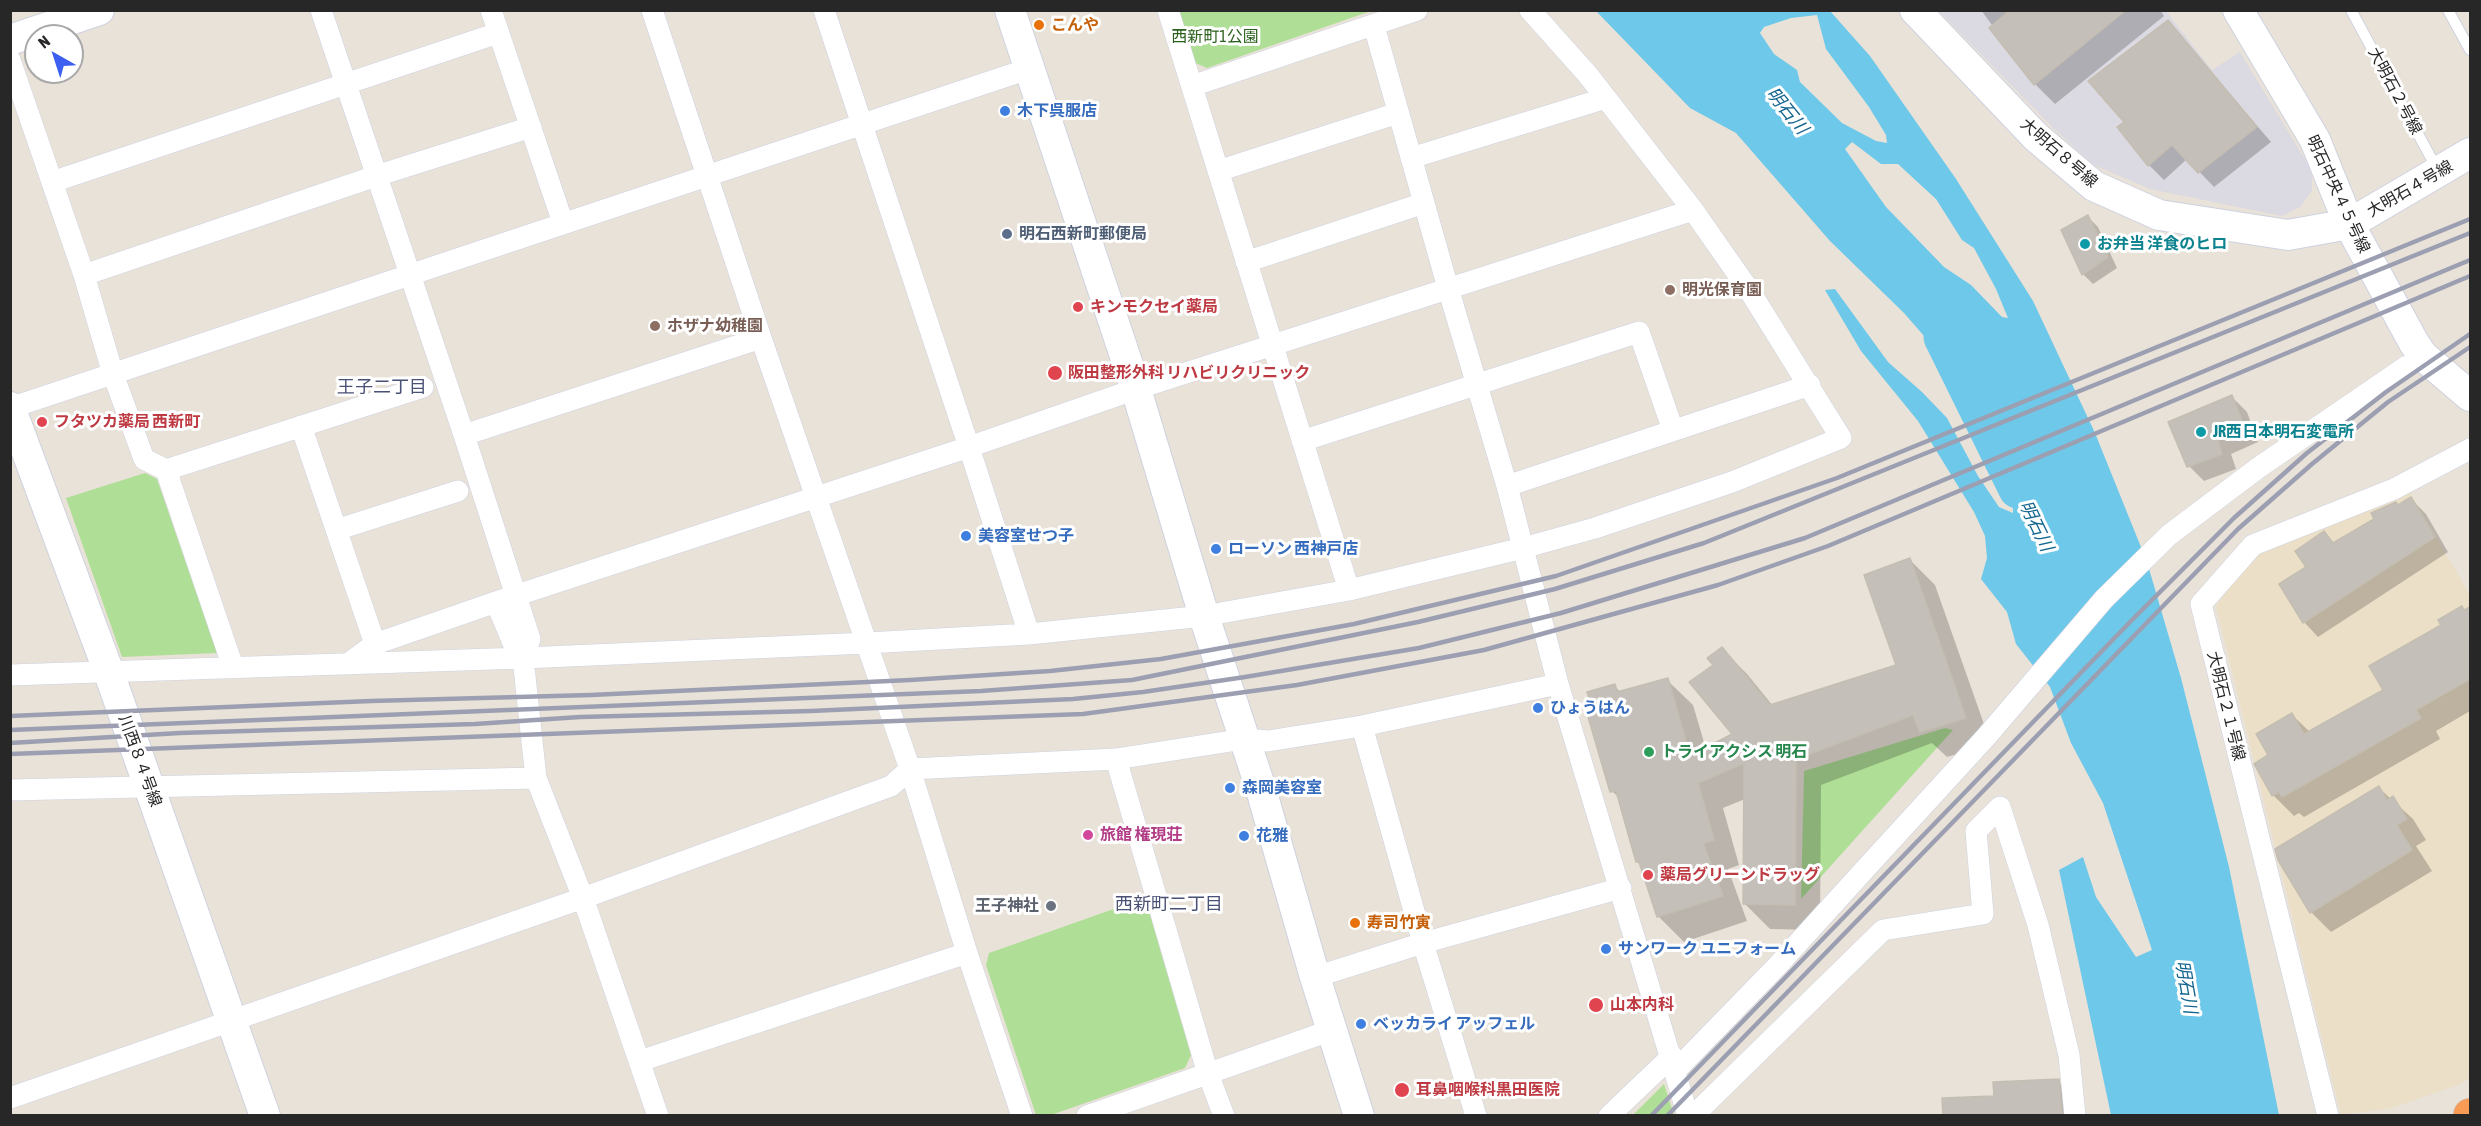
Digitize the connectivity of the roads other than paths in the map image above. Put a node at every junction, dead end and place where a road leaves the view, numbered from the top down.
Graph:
1 (99, 10) edge
2 (321, 10) edge
3 (491, 10) edge
4 (652, 10) edge
5 (824, 10) edge
6 (1010, 10) edge
7 (1168, 10) edge
8 (1417, 10) edge
9 (1530, 10) edge
10 (1915, 10) edge
11 (2238, 10) edge
12 (2351, 10) edge
13 (2448, 10) edge
14 (1374, 26) junction
15 (498, 33) junction
16 (10, 40) edge
17 (2470, 50) edge
18 (10, 60) edge
19 (1028, 69) junction
20 (346, 85) junction
21 (1192, 86) junction
22 (1606, 98) junction
23 (1398, 113) junction
24 (862, 123) junction
25 (531, 127) junction
26 (2470, 153) edge
27 (1411, 158) junction
28 (1218, 171) junction
29 (2439, 172) junction
30 (707, 174) junction
31 (376, 176) junction
32 (52, 182) junction
33 (1424, 203) junction
34 (1693, 210) junction
35 (563, 223) junction
36 (2349, 224) junction
37 (1246, 262) junction
38 (409, 274) junction
39 (84, 275) junction
40 (1448, 288) junction
41 (761, 338) junction
42 (1272, 346) junction
43 (2407, 366) dead end
44 (113, 374) junction
45 (1476, 383) junction
46 (1810, 386) junction
47 (2466, 386) edge
48 (423, 387) dead end
49 (1136, 389) junction
50 (11, 408) edge
51 (301, 426) junction
52 (1673, 430) junction
53 (464, 435) junction
54 (1302, 441) junction
55 (969, 447) junction
56 (2470, 449) edge
57 (166, 470) junction
58 (1506, 486) junction
59 (458, 491) dead end
60 (816, 497) junction
61 (336, 530) junction
62 (1523, 548) junction
63 (1349, 590) junction
64 (517, 595) junction
65 (496, 602) junction
66 (1204, 616) junction
67 (1029, 634) junction
68 (867, 643) junction
69 (375, 644) junction
70 (523, 658) junction
71 (349, 663) junction
72 (233, 667) junction
73 (108, 670) junction
74 (10, 675) edge
75 (1558, 684) junction
76 (1362, 726) junction
77 (1244, 739) junction
78 (1116, 759) junction
79 (910, 769) junction
80 (536, 778) junction
81 (149, 786) junction
82 (10, 790) edge
83 (1621, 888) junction
84 (583, 898) junction
85 (1423, 943) junction
86 (967, 953) junction
87 (1316, 978) junction
88 (232, 1020) junction
89 (1332, 1030) junction
90 (640, 1061) junction
91 (1674, 1063) junction
92 (1208, 1074) junction
93 (10, 1098) edge
94 (266, 1116) edge
95 (658, 1116) edge
96 (1022, 1116) edge
97 (1087, 1116) edge
98 (1224, 1116) edge
99 (1359, 1116) edge
100 (1476, 1116) edge
101 (1609, 1116) edge
102 (1688, 1116) edge
103 (1694, 1116) edge
104 (2075, 1116) edge
105 (2328, 1116) edge

1 - 16 street
2 - 20 street
3 - 15 street
4 - 30 street
5 - 24 street
6 - 19 street
7 - 21 street
8 - 14 street
9 - 22 street
10 - 36 street, 大明石８号線
11 - 36 street, 明石中央４５号線
12 - 29 lane, 大明石２号線
13 - 17 lane
14 - 21 street
14 - 23 street
15 - 20 street
15 - 25 street
18 - 32 street
19 - 24 street
19 - 49 street
20 - 31 street
20 - 32 street
21 - 28 street
22 - 27 street
22 - 34 street
23 - 27 street
23 - 28 street
24 - 30 street
24 - 55 street
25 - 31 street
25 - 35 street
26 - 29 street, 大明石４号線
27 - 33 street
28 - 37 street
29 - 36 street, 大明石４号線
30 - 35 street
30 - 41 street
31 - 38 street
31 - 39 street
32 - 39 street
33 - 37 street
33 - 40 street
34 - 40 street
34 - 46 street
35 - 38 street
36 - 47 street, 明石中央４５号線
37 - 42 street
38 - 44 street
38 - 53 street
39 - 44 street
40 - 42 street
40 - 45 street
41 - 53 street
41 - 60 street
42 - 49 street
42 - 54 street
43 - 91 street
44 - 50 street
44 - 57 street
45 - 52 street
45 - 54 street
45 - 58 street
46 - 52 street
46 - 62 street
48 - 51 street
49 - 55 street
49 - 66 street
50 - 73 street, 川西８４号線
51 - 57 street
51 - 61 street
52 - 58 street
53 - 64 street
54 - 63 street
55 - 60 street
55 - 67 street
56 - 105 street, 大明石２１号線
57 - 72 street
58 - 62 street
59 - 61 street
60 - 64 street
60 - 68 street
61 - 69 street
62 - 63 street
62 - 75 street
63 - 66 street
64 - 65 street
64 - 70 street
65 - 69 street
65 - 70 street
66 - 67 street
66 - 77 street
67 - 68 street
68 - 70 street
68 - 79 street
69 - 71 street
70 - 71 street
70 - 80 street
71 - 72 street
72 - 73 street
73 - 74 street
73 - 81 street, 川西８４号線
75 - 76 street
75 - 83 street
76 - 77 street
76 - 85 street
77 - 78 street
77 - 87 street
78 - 79 street
78 - 92 street
79 - 84 street
79 - 86 street
80 - 81 street
80 - 84 street
81 - 82 street
81 - 88 street, 川西８４号線
83 - 85 street
83 - 91 street
84 - 88 street
84 - 90 street
85 - 87 street
85 - 100 street
86 - 90 street
86 - 96 street
87 - 89 street
88 - 93 street
88 - 94 street, 川西８４号線
89 - 92 street
89 - 99 street
90 - 95 street
91 - 101 street
91 - 102 street
92 - 97 street
92 - 98 street
103 - 104 street

